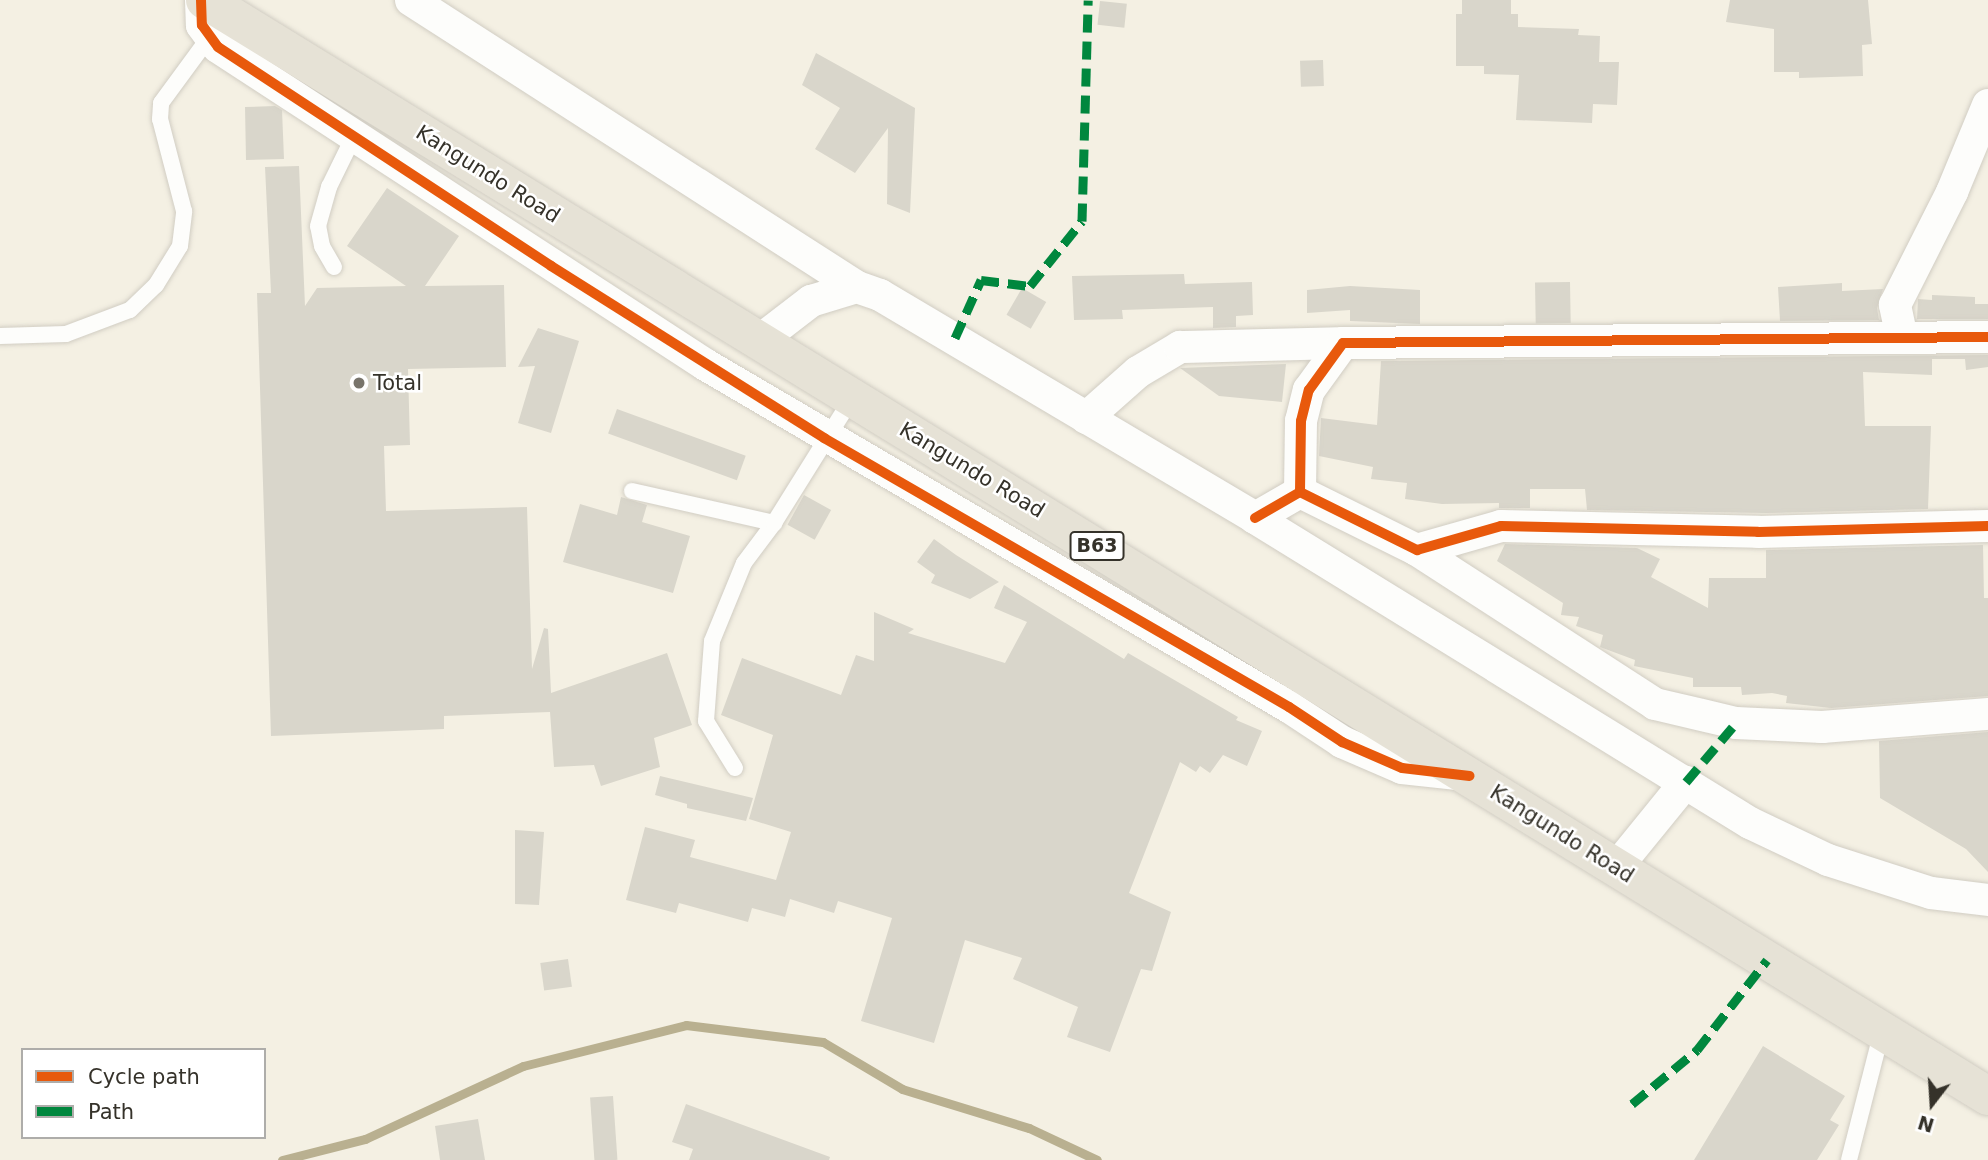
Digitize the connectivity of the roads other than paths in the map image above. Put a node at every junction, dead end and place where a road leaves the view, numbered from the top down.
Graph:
1 (411, 0) edge
2 (217, 12) edge
3 (1988, 105) edge
4 (354, 136) junction
5 (334, 267) dead end
6 (857, 287) junction
7 (0, 336) edge
8 (1988, 337) edge
9 (1902, 338) junction
10 (759, 341) junction
11 (1343, 343) junction
12 (852, 398) junction
13 (1086, 418) junction
14 (824, 438) junction
15 (632, 491) dead end
16 (1300, 492) junction
17 (1255, 518) junction
18 (774, 523) junction
19 (1988, 526) edge
20 (1417, 550) junction
21 (1988, 713) edge
22 (735, 768) dead end
23 (1470, 776) junction
24 (1686, 782) junction
25 (1616, 868) junction
26 (1988, 900) edge
27 (1882, 1031) junction
28 (1988, 1096) edge
29 (1849, 1160) edge

1 - 6 street
2 - 4 street
2 - 7 lane
2 - 10 highway, Kangundo Road / B63
3 - 9 street
4 - 5 lane
4 - 14 street
6 - 10 street
6 - 13 street
8 - 9 street
9 - 11 street
10 - 12 highway, Kangundo Road / B63
11 - 13 street
11 - 16 street
12 - 14 lane
12 - 23 highway, Kangundo Road / B63
13 - 17 street
14 - 18 lane
14 - 23 street
15 - 18 lane
16 - 17 street
16 - 20 street
17 - 24 street
18 - 22 lane
19 - 20 street
20 - 21 street
23 - 25 highway, Kangundo Road / B63
24 - 25 street
24 - 26 street
25 - 27 highway, Kangundo Road / B63
27 - 28 highway, Kangundo Road / B63
27 - 29 lane

